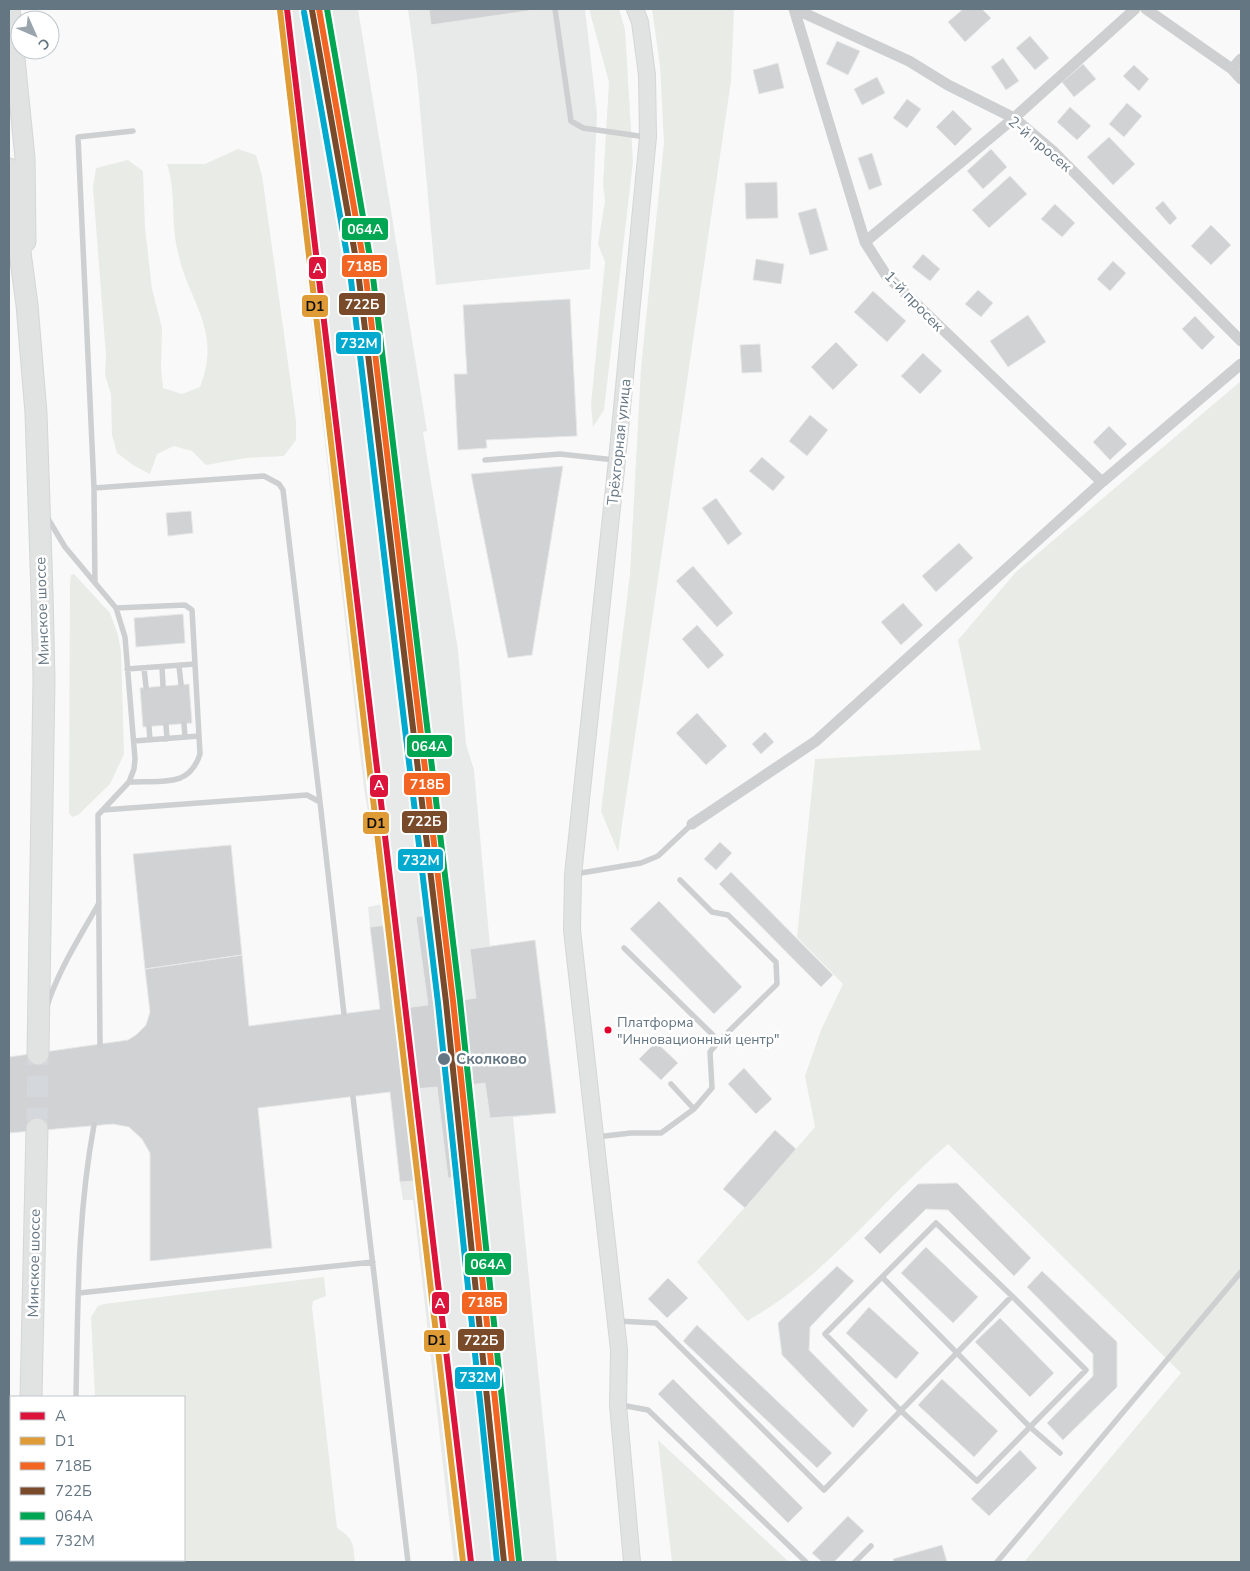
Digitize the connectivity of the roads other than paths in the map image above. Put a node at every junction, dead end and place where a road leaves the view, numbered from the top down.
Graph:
1 (10, 9) edge
2 (555, 9) edge
3 (635, 9) edge
4 (794, 9) edge
5 (1134, 9) edge
6 (1146, 9) edge
7 (1241, 59) edge
8 (1237, 71) edge
9 (1241, 79) edge
10 (1014, 118) junction
11 (133, 131) dead end
12 (648, 137) junction
13 (9, 169) edge
14 (865, 242) junction
15 (27, 305) junction
16 (1241, 341) edge
17 (1241, 364) edge
18 (485, 460) dead end
19 (617, 460) junction
20 (1102, 482) junction
21 (94, 488) junction
22 (38, 501) junction
23 (96, 583) junction
24 (116, 608) junction
25 (195, 664) junction
26 (180, 666) junction
27 (162, 667) junction
28 (144, 668) junction
29 (127, 669) junction
30 (181, 684) dead end
31 (163, 686) dead end
32 (146, 687) dead end
33 (184, 724) dead end
34 (166, 726) dead end
35 (149, 727) dead end
36 (199, 736) junction
37 (185, 737) junction
38 (167, 739) junction
39 (150, 740) junction
40 (134, 741) junction
41 (129, 782) junction
42 (320, 802) junction
43 (103, 810) junction
44 (692, 824) joint
45 (572, 875) junction
46 (680, 880) dead end
47 (100, 902) junction
48 (624, 948) dead end
49 (344, 1014) dead end
50 (719, 1041) junction
51 (38, 1044) joint
52 (100, 1044) dead end
53 (671, 1084) dead end
54 (354, 1096) dead end
55 (694, 1109) junction
56 (94, 1125) dead end
57 (37, 1129) tunnel mouth
58 (596, 1137) junction
59 (373, 1262) junction
60 (1241, 1272) edge
61 (882, 1277) junction
62 (79, 1293) junction
63 (1012, 1296) junction
64 (616, 1320) junction
65 (957, 1352) junction
66 (31, 1396) edge
67 (76, 1396) edge
68 (618, 1405) junction
69 (900, 1410) junction
70 (1030, 1427) junction
71 (1060, 1453) dead end
72 (871, 1546) dead end
73 (408, 1562) edge
74 (632, 1562) edge
75 (806, 1562) edge
76 (855, 1562) edge
77 (997, 1562) edge

1 - 15 main road
2 - 12 lane
3 - 12 street, Трёхгорная улица
4 - 10 street, 2-й просек
4 - 14 street, 1-й просек
5 - 10 street
6 - 8 street
7 - 8 street
8 - 9 street
10 - 14 street
10 - 16 street, 2-й просек
11 - 21 lane
12 - 19 street, Трёхгорная улица
13 - 15 highway, Минское шоссе
14 - 20 street, 1-й просек
15 - 22 highway, Минское шоссе
17 - 20 street
18 - 19 lane
19 - 45 street, Трёхгорная улица
20 - 44 street
21 - 23 lane
21 - 42 lane
22 - 23 lane
22 - 51 highway, Минское шоссе
23 - 24 lane
24 - 25 lane
24 - 29 lane
25 - 26 lane
25 - 36 lane
26 - 27 lane
26 - 30 lane
27 - 28 lane
27 - 31 lane
28 - 29 lane
28 - 32 lane
29 - 40 lane
33 - 37 lane
34 - 38 lane
35 - 39 lane
36 - 37 lane
36 - 41 lane
37 - 38 lane
38 - 39 lane
39 - 40 lane
40 - 41 lane
41 - 43 lane
42 - 43 lane
42 - 49 lane
43 - 47 lane
44 - 45 lane
45 - 58 street, Трёхгорная улица
46 - 50 lane
47 - 51 lane
47 - 52 lane
48 - 50 lane
50 - 55 lane
53 - 55 lane
54 - 59 lane
55 - 58 lane
56 - 62 lane
57 - 66 highway, Минское шоссе
58 - 64 street, Трёхгорная улица
59 - 62 lane
59 - 73 lane
60 - 77 lane
61 - 63 lane
61 - 65 lane
61 - 69 lane
62 - 67 lane
63 - 65 lane
63 - 70 lane
64 - 68 street, Трёхгорная улица
64 - 69 lane
65 - 69 lane
65 - 70 lane
68 - 74 street, Трёхгорная улица
68 - 75 lane
69 - 70 lane
70 - 71 lane
72 - 76 lane

